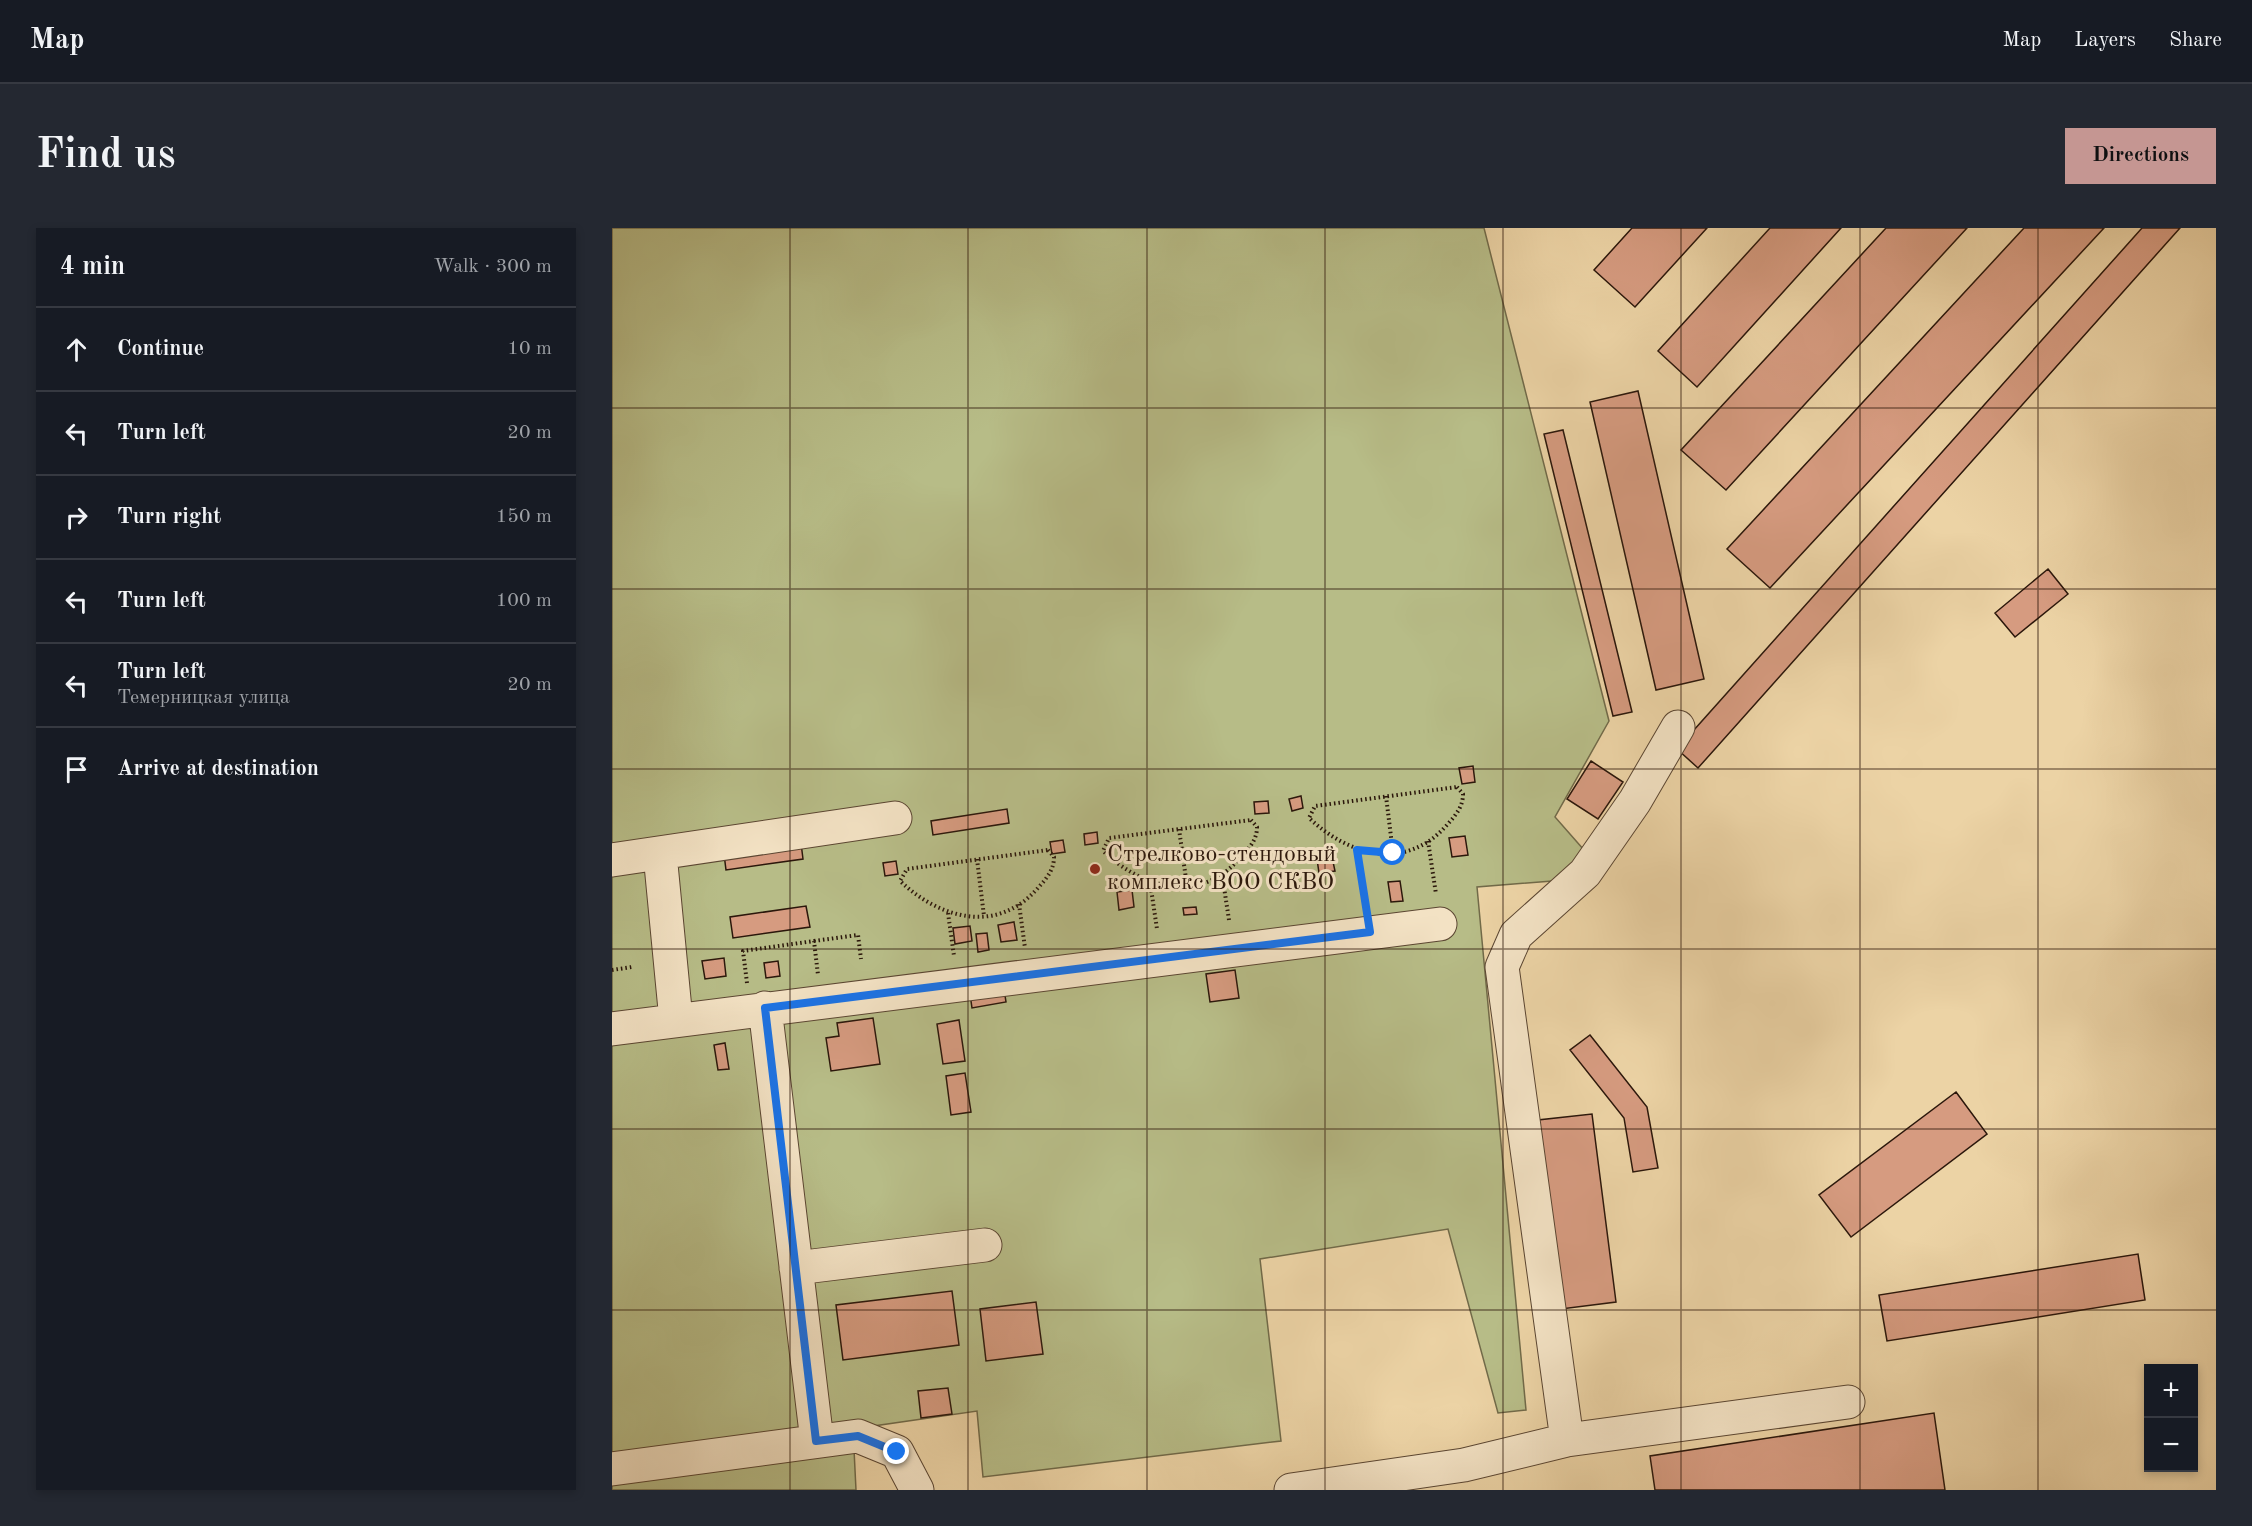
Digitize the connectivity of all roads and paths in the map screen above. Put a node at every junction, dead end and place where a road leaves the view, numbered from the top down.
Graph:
1 (1678, 727) dead end
2 (1386, 796) junction
3 (895, 818) dead end
4 (1179, 829) junction
5 (1428, 841) junction
6 (1357, 850) junction
7 (1393, 853) junction
8 (660, 854) junction
9 (977, 859) junction
10 (612, 860) edge
11 (1222, 874) junction
12 (1150, 882) junction
13 (1187, 886) junction
14 (1019, 904) junction
15 (948, 913) junction
16 (984, 916) junction
17 (1440, 924) joint
18 (1370, 932) junction
19 (814, 941) junction
20 (1234, 948) junction
21 (1161, 957) junction
22 (861, 959) dead end
23 (632, 967) dead end
24 (612, 970) edge
25 (1029, 974) junction
26 (958, 983) junction
27 (822, 1001) junction
28 (758, 1009) junction
29 (676, 1020) junction
30 (612, 1029) edge
31 (985, 1245) dead end
32 (796, 1268) junction
33 (1848, 1402) dead end
34 (1567, 1440) junction
35 (816, 1441) junction
36 (612, 1469) edge
37 (917, 1490) edge
38 (1292, 1490) edge

1 - 34 street
2 - 5 path
2 - 6 path
2 - 7 path
3 - 8 street
4 - 11 path
4 - 12 path
4 - 13 path
5 - 7 path
5 - 17 path
6 - 7 path
6 - 18 path
8 - 10 street
8 - 29 street
9 - 14 path
9 - 15 path
9 - 16 path
11 - 13 path
11 - 20 path
12 - 13 path
12 - 21 path
14 - 16 path
14 - 25 path
15 - 16 path
15 - 26 path
17 - 18 street
18 - 20 street
19 - 22 path
19 - 27 path
19 - 28 path
20 - 21 street
21 - 25 street
23 - 24 path
25 - 26 street
26 - 27 street
27 - 28 street
28 - 29 street
28 - 32 street
29 - 30 street
31 - 32 street
32 - 35 street
33 - 34 street
34 - 38 street
35 - 36 street
35 - 37 street

